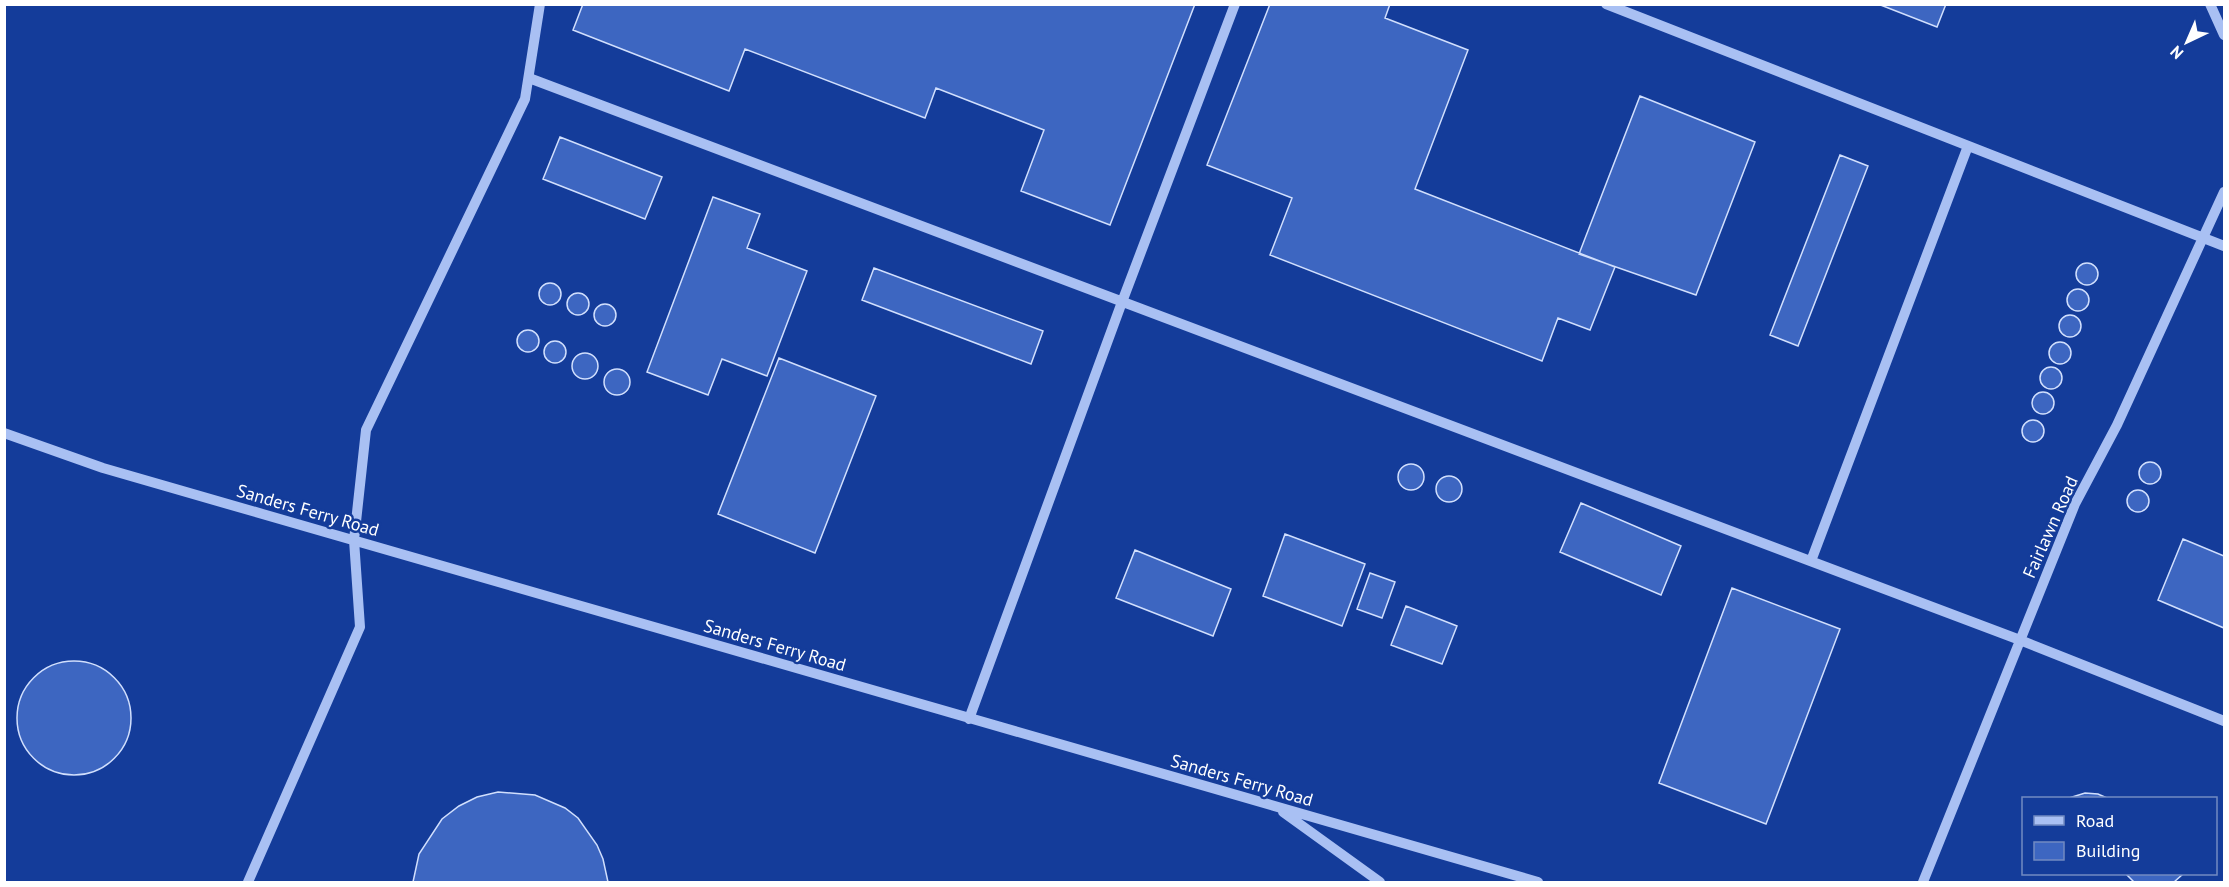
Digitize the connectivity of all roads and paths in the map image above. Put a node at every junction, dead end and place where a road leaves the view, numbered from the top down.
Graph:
1 (540, 4) edge
2 (1235, 4) edge
3 (1606, 4) edge
4 (2210, 4) edge
5 (2224, 35) edge
6 (529, 78) junction
7 (1968, 146) junction
8 (2224, 192) edge
9 (2203, 239) junction
10 (2224, 246) edge
11 (1122, 302) junction
12 (4, 433) edge
13 (354, 540) junction
14 (1811, 561) junction
15 (2020, 640) junction
16 (969, 719) junction
17 (2224, 721) edge
18 (1277, 808) junction
19 (248, 882) edge
20 (1380, 882) edge
21 (1538, 882) edge
22 (1923, 882) edge

1 - 6 street
2 - 11 street
3 - 7 street
4 - 5 street
6 - 11 street
6 - 13 street
7 - 9 street
7 - 14 street
8 - 9 street, Fairlawn Road
9 - 10 street
9 - 15 street, Fairlawn Road
11 - 14 street
11 - 16 street
12 - 13 street, Sanders Ferry Road
13 - 16 street, Sanders Ferry Road
13 - 19 street
14 - 15 street
15 - 17 street
15 - 22 street, Fairlawn Road
16 - 18 street, Sanders Ferry Road
18 - 20 street
18 - 21 street, Sanders Ferry Road

